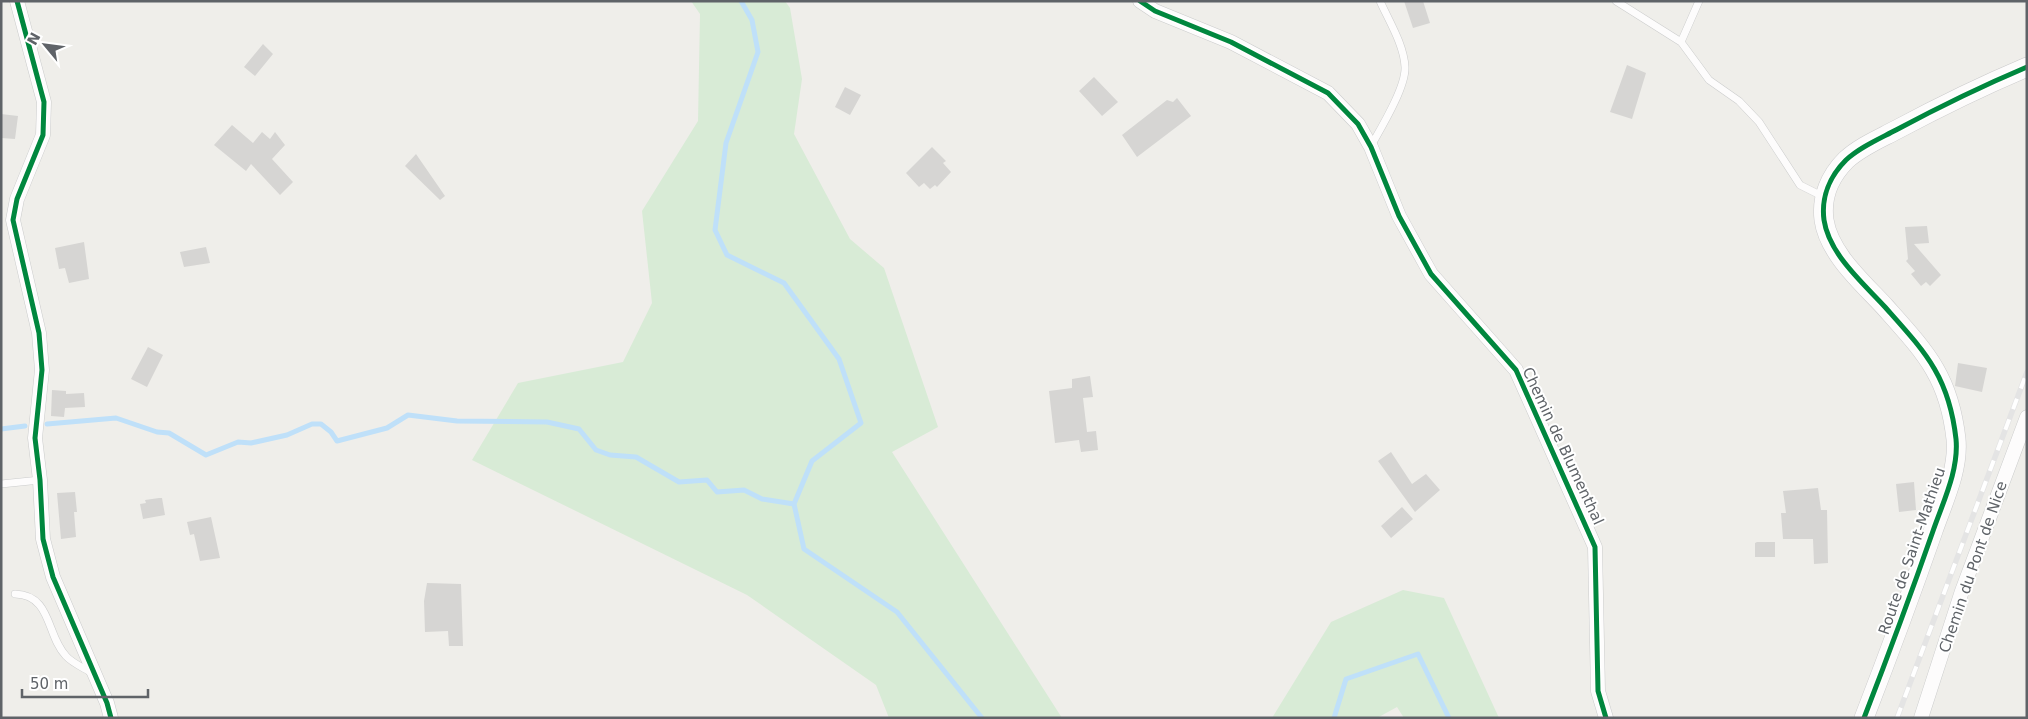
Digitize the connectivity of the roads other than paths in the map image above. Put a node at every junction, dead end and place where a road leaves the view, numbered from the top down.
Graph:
1 (17, 1) edge
2 (1140, 1) edge
3 (1380, 1) edge
4 (1616, 1) edge
5 (1699, 1) edge
6 (1681, 42) junction
7 (2027, 67) edge
8 (1371, 147) junction
9 (1824, 197) junction
10 (2027, 417) edge
11 (40, 480) junction
12 (1, 484) edge
13 (15, 594) dead end
14 (95, 674) junction
15 (111, 718) edge
16 (1606, 718) edge
17 (1864, 718) edge
18 (1921, 718) edge

1 - 11 street
2 - 8 street, Chemin de Blumenthal
3 - 8 lane
4 - 6 lane
5 - 6 lane
6 - 9 lane
7 - 9 street, Route de Saint-Mathieu
8 - 16 street, Chemin de Blumenthal
9 - 17 street, Route de Saint-Mathieu
10 - 18 street, Chemin du Pont de Nice
11 - 12 lane
11 - 14 street
13 - 14 lane
14 - 15 street

